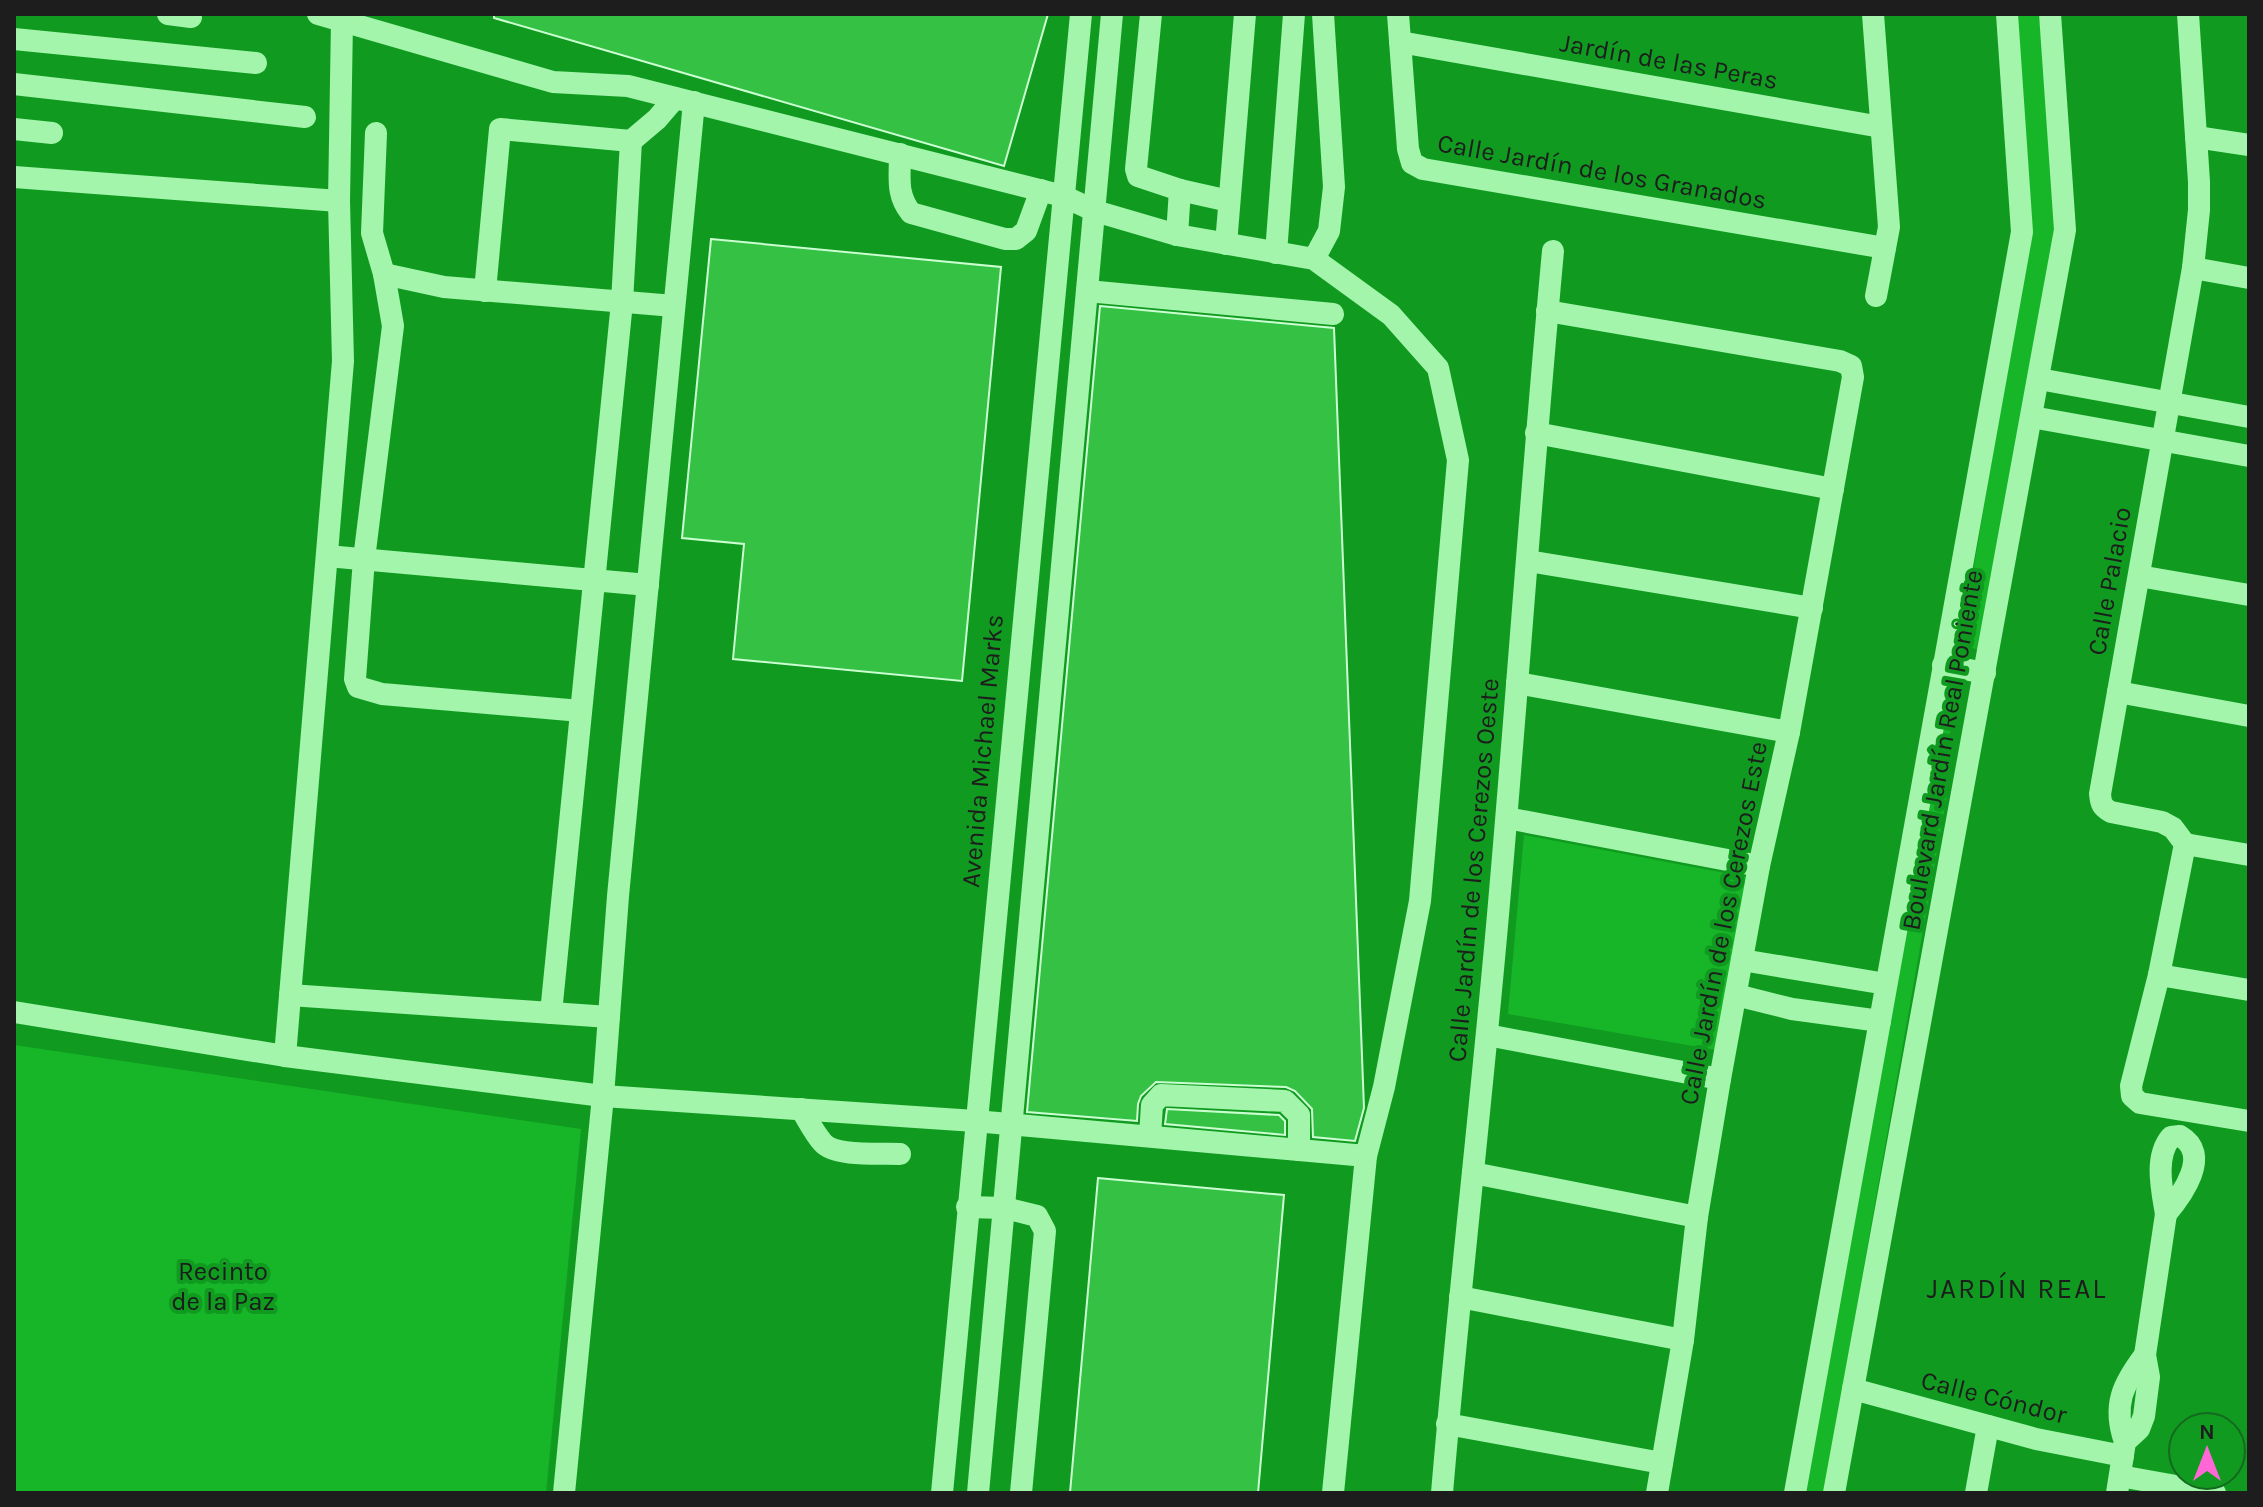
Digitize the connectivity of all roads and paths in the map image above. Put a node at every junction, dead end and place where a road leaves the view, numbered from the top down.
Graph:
1 (168, 14) edge
2 (318, 14) edge
3 (1081, 14) edge
4 (1112, 14) edge
5 (1151, 14) edge
6 (1245, 14) edge
7 (1294, 14) edge
8 (1323, 14) edge
9 (1398, 14) edge
10 (1873, 14) edge
11 (2007, 14) edge
12 (2050, 14) edge
13 (2188, 14) edge
14 (191, 17) dead end
15 (342, 21) junction
16 (14, 39) edge
17 (1400, 42) junction
18 (256, 63) dead end
19 (14, 84) edge
20 (1073, 98) junction
21 (684, 100) junction
22 (1104, 101) junction
23 (305, 117) dead end
24 (1881, 127) junction
25 (14, 129) edge
26 (52, 133) dead end
27 (376, 133) dead end
28 (2196, 137) junction
29 (631, 141) junction
30 (2249, 145) edge
31 (900, 154) junction
32 (14, 177) edge
33 (1180, 190) junction
34 (1052, 193) junction
35 (339, 201) junction
36 (1229, 201) junction
37 (1095, 211) junction
38 (1177, 235) junction
39 (1226, 244) junction
40 (1885, 248) junction
41 (1553, 251) dead end
42 (1276, 253) junction
43 (1314, 259) junction
44 (2193, 268) junction
45 (384, 274) junction
46 (2249, 278) edge
47 (485, 291) junction
48 (1087, 291) junction
49 (1876, 296) dead end
50 (622, 302) junction
51 (674, 306) junction
52 (1547, 311) junction
53 (1333, 314) dead end
54 (2039, 379) junction
55 (2085, 388) junction
56 (2169, 403) junction
57 (2032, 417) junction
58 (2249, 417) edge
59 (2076, 425) junction
60 (1536, 433) junction
61 (2163, 440) junction
62 (2249, 456) edge
63 (1833, 489) junction
64 (327, 556) junction
65 (364, 559) junction
66 (1528, 561) junction
67 (2139, 576) junction
68 (594, 580) junction
69 (648, 585) junction
70 (2249, 595) edge
71 (1812, 608) junction
72 (1943, 665) junction
73 (1985, 673) junction
74 (1517, 683) junction
75 (2118, 692) junction
76 (581, 711) junction
77 (2249, 716) edge
78 (1789, 732) junction
79 (1507, 818) junction
80 (2185, 844) junction
81 (2249, 855) edge
82 (1759, 866) junction
83 (1742, 960) junction
84 (2159, 975) junction
85 (1839, 976) junction
86 (1886, 984) junction
87 (2249, 990) edge
88 (290, 995) junction
89 (1736, 995) junction
90 (14, 1012) edge
91 (551, 1013) junction
92 (1835, 1015) junction
93 (609, 1017) junction
94 (1880, 1021) junction
95 (1487, 1035) junction
96 (285, 1056) junction
97 (1720, 1079) junction
98 (603, 1096) junction
99 (801, 1109) junction
100 (975, 1121) junction
101 (2249, 1121) edge
102 (1013, 1124) junction
103 (1150, 1136) junction
104 (1299, 1150) junction
105 (900, 1154) dead end
106 (1366, 1156) junction
107 (1473, 1173) junction
108 (967, 1207) junction
109 (1005, 1208) junction
110 (2166, 1214) dead end
111 (1697, 1217) junction
112 (1460, 1297) junction
113 (1683, 1340) junction
114 (1853, 1389) junction
115 (1447, 1424) junction
116 (1988, 1426) junction
117 (1662, 1463) junction
118 (2122, 1467) edge
119 (564, 1493) edge
120 (942, 1493) edge
121 (978, 1493) edge
122 (1021, 1493) edge
123 (1333, 1493) edge
124 (1442, 1493) edge
125 (1657, 1493) edge
126 (1795, 1493) edge
127 (1834, 1493) edge
128 (1976, 1493) edge
129 (2215, 1493) edge

1 - 14 street
2 - 15 street
3 - 20 street, Avenida Michael Marks
4 - 22 street
5 - 33 street
6 - 36 street
7 - 42 street
8 - 43 street
9 - 17 street, Calle Jardín de los Granados
10 - 24 street
11 - 72 street, Boulevard Jardín Real Poniente
12 - 54 street, Boulevard Jardín Real Poniente
13 - 28 street, Calle Palacio
15 - 21 street
15 - 35 street
16 - 18 street
17 - 24 street, Jardín de las Peras
17 - 40 street, Calle Jardín de los Granados
19 - 23 street
20 - 22 street
20 - 34 street, Avenida Michael Marks
21 - 29 street
21 - 31 street
21 - 51 street
22 - 37 street
24 - 40 street
25 - 26 street
27 - 45 street
28 - 30 street
28 - 44 street, Calle Palacio
29 - 47 street
29 - 50 street
31 - 34 street
31 - 34 street
32 - 35 street
33 - 36 street
33 - 38 street
34 - 37 street
34 - 100 street, Avenida Michael Marks
35 - 64 street
36 - 39 street
37 - 38 street
37 - 48 street
38 - 39 street
39 - 42 street
40 - 49 street
41 - 52 street, Calle Jardín de los Cerezos Oeste
42 - 43 street
43 - 106 street
44 - 46 street
44 - 56 street, Calle Palacio
45 - 47 street
45 - 65 street
47 - 50 street
48 - 53 street
48 - 102 street
50 - 51 street
50 - 68 street
51 - 69 street
52 - 60 street, Calle Jardín de los Cerezos Oeste
52 - 63 street, Calle Jardín de los Cerezos Este
54 - 55 street
54 - 57 street, Boulevard Jardín Real Poniente
55 - 56 street
55 - 59 street
56 - 58 street
56 - 61 street, Calle Palacio
57 - 59 street
57 - 73 street, Boulevard Jardín Real Poniente
59 - 61 street
60 - 63 street
60 - 66 street, Calle Jardín de los Cerezos Oeste
61 - 62 street
61 - 67 street, Calle Palacio
63 - 71 street, Calle Jardín de los Cerezos Este
64 - 65 street
64 - 88 street
65 - 68 street
65 - 76 street
66 - 71 street
66 - 74 street, Calle Jardín de los Cerezos Oeste
67 - 70 street
67 - 75 street, Calle Palacio
68 - 69 street
68 - 76 street
69 - 93 street
71 - 78 street, Calle Jardín de los Cerezos Este
72 - 73 street
72 - 86 street, Boulevard Jardín Real Poniente
73 - 114 street, Boulevard Jardín Real Poniente
74 - 78 street
74 - 79 street, Calle Jardín de los Cerezos Oeste
75 - 77 street
75 - 80 street, Calle Palacio
76 - 91 street
78 - 82 street, Calle Jardín de los Cerezos Este
79 - 82 street
79 - 95 street, Calle Jardín de los Cerezos Oeste
80 - 81 street
80 - 84 street
82 - 83 street, Calle Jardín de los Cerezos Este
83 - 85 street
83 - 89 street, Calle Jardín de los Cerezos Este
84 - 87 street
84 - 101 street
85 - 86 street
85 - 92 street
86 - 94 street, Boulevard Jardín Real Poniente
88 - 91 street
88 - 96 street
89 - 92 street
89 - 97 street, Calle Jardín de los Cerezos Este
90 - 96 street
91 - 93 street
92 - 94 street
93 - 98 street
94 - 126 street, Boulevard Jardín Real Poniente
95 - 97 street
95 - 107 street, Calle Jardín de los Cerezos Oeste
96 - 98 street
97 - 111 street, Calle Jardín de los Cerezos Este
98 - 99 street
98 - 119 street
99 - 100 street
99 - 105 street
100 - 102 street
100 - 108 street, Avenida Michael Marks
102 - 103 street
102 - 109 street
103 - 104 street
103 - 104 street
104 - 106 street
106 - 123 street
107 - 111 street
107 - 112 street, Calle Jardín de los Cerezos Oeste
108 - 109 street
108 - 120 street, Avenida Michael Marks
109 - 121 street
109 - 122 street
110 - 118 street
111 - 113 street, Calle Jardín de los Cerezos Este
112 - 113 street
112 - 115 street, Calle Jardín de los Cerezos Oeste
113 - 117 street, Calle Jardín de los Cerezos Este
114 - 116 street, Calle Cóndor
114 - 127 street, Boulevard Jardín Real Poniente
115 - 117 street
115 - 124 street, Calle Jardín de los Cerezos Oeste
116 - 118 street, Calle Cóndor
116 - 128 street
117 - 125 street, Calle Jardín de los Cerezos Este
118 - 129 street, Calle Cóndor

